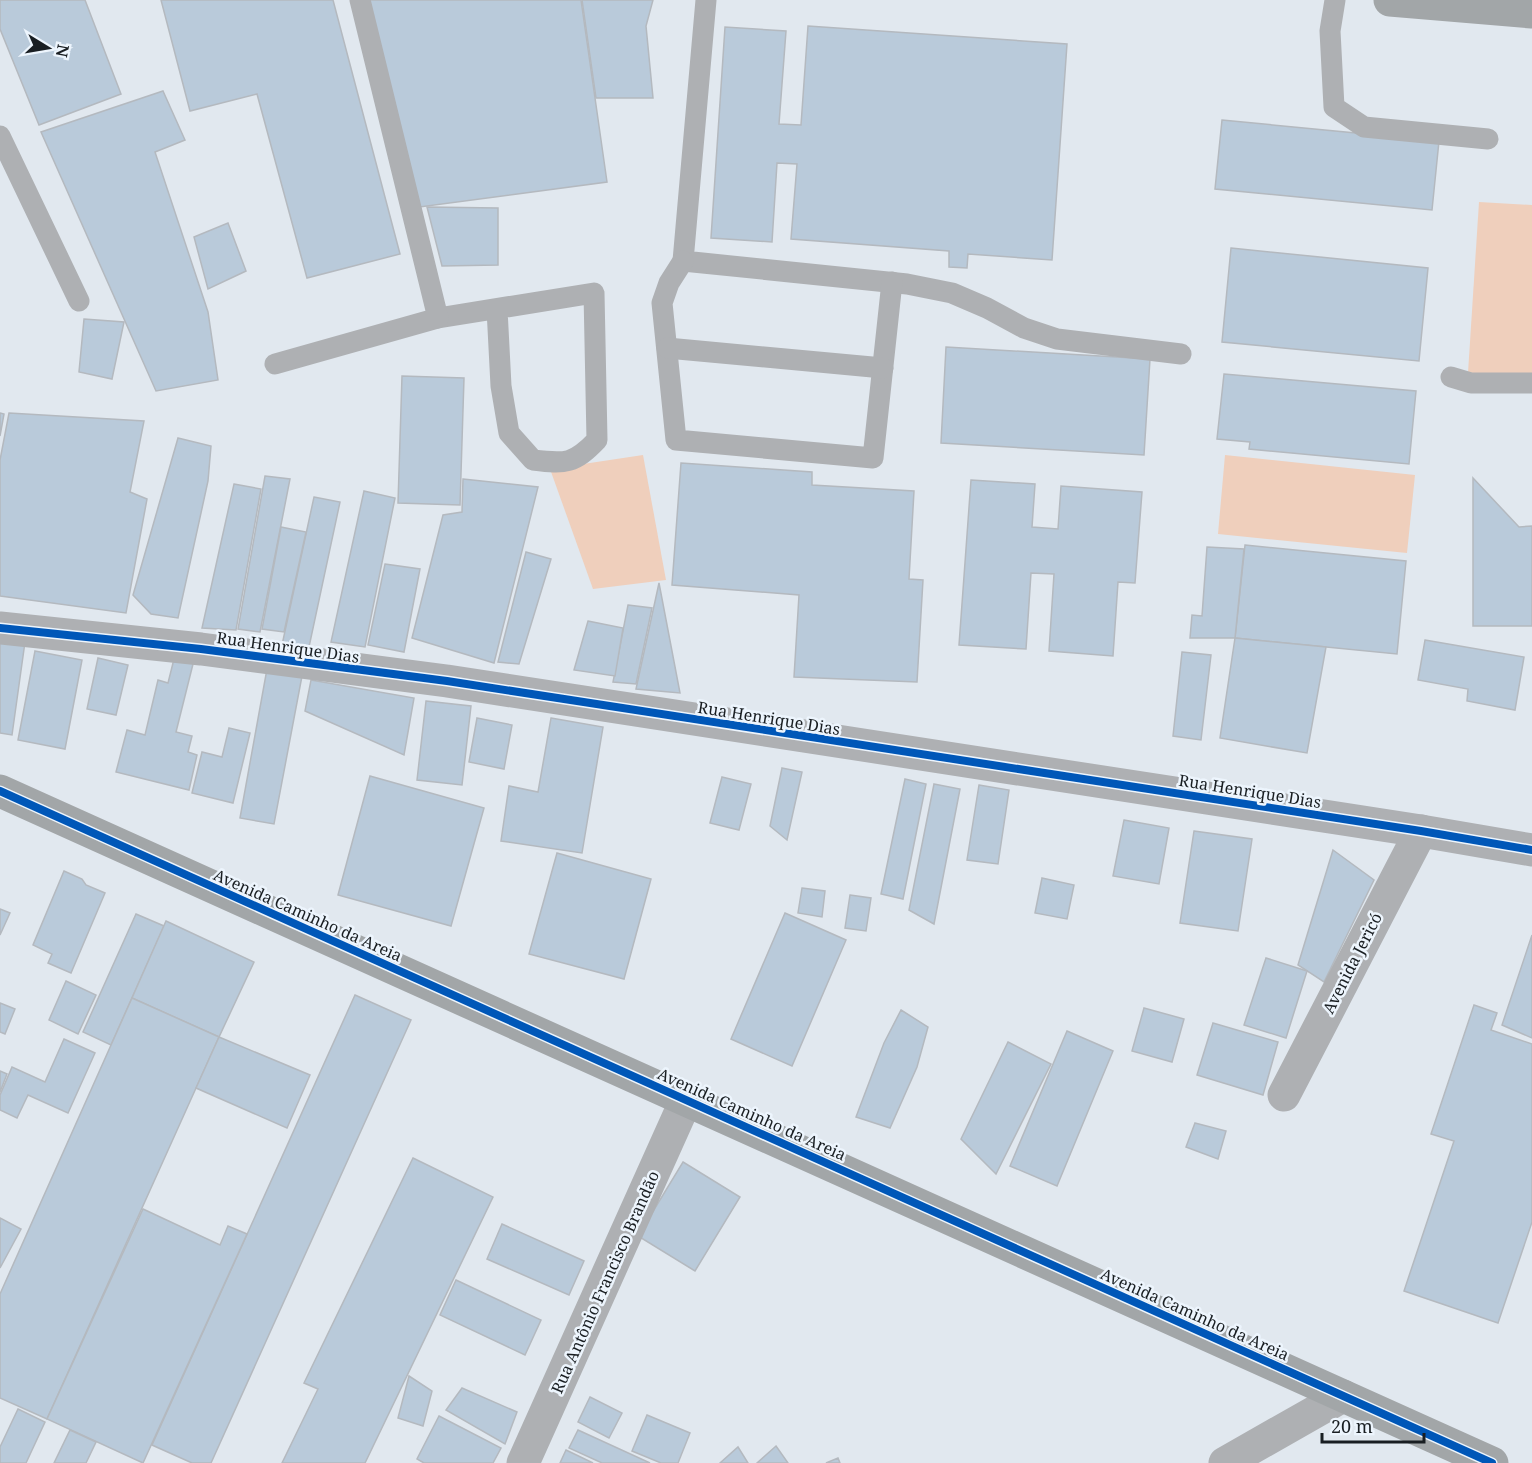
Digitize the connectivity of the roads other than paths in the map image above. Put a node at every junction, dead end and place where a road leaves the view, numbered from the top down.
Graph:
1 (360, 0) edge
2 (706, 0) edge
3 (1335, 0) edge
4 (1390, 0) edge
5 (1532, 12) edge
6 (0, 136) edge
7 (1488, 139) dead end
8 (683, 261) junction
9 (892, 282) junction
10 (79, 301) dead end
11 (497, 309) junction
12 (438, 318) junction
13 (667, 348) junction
14 (1181, 354) dead end
15 (275, 364) dead end
16 (882, 368) junction
17 (1451, 377) dead end
18 (1532, 383) edge
19 (0, 628) edge
20 (0, 791) edge
21 (1421, 831) junction
22 (1532, 850) edge
23 (1284, 1095) dead end
24 (686, 1100) junction
25 (1343, 1396) junction
26 (523, 1463) edge
27 (1225, 1463) edge
28 (1491, 1463) edge

1 - 12 lane
2 - 8 lane
3 - 7 lane
4 - 5 main road
6 - 10 lane
8 - 9 lane
8 - 13 lane
9 - 14 lane
9 - 16 lane
11 - 11 lane
11 - 12 lane
12 - 15 lane
13 - 16 lane
13 - 16 lane
17 - 18 lane
19 - 21 street, Rua Henrique Dias
20 - 24 main road, Avenida Caminho da Areia
21 - 22 street, Rua Henrique Dias
21 - 23 street, Avenida Jericó
24 - 25 main road, Avenida Caminho da Areia
24 - 26 street, Rua Antônio Francisco Brandão
25 - 27 street
25 - 28 main road, Avenida Caminho da Areia

